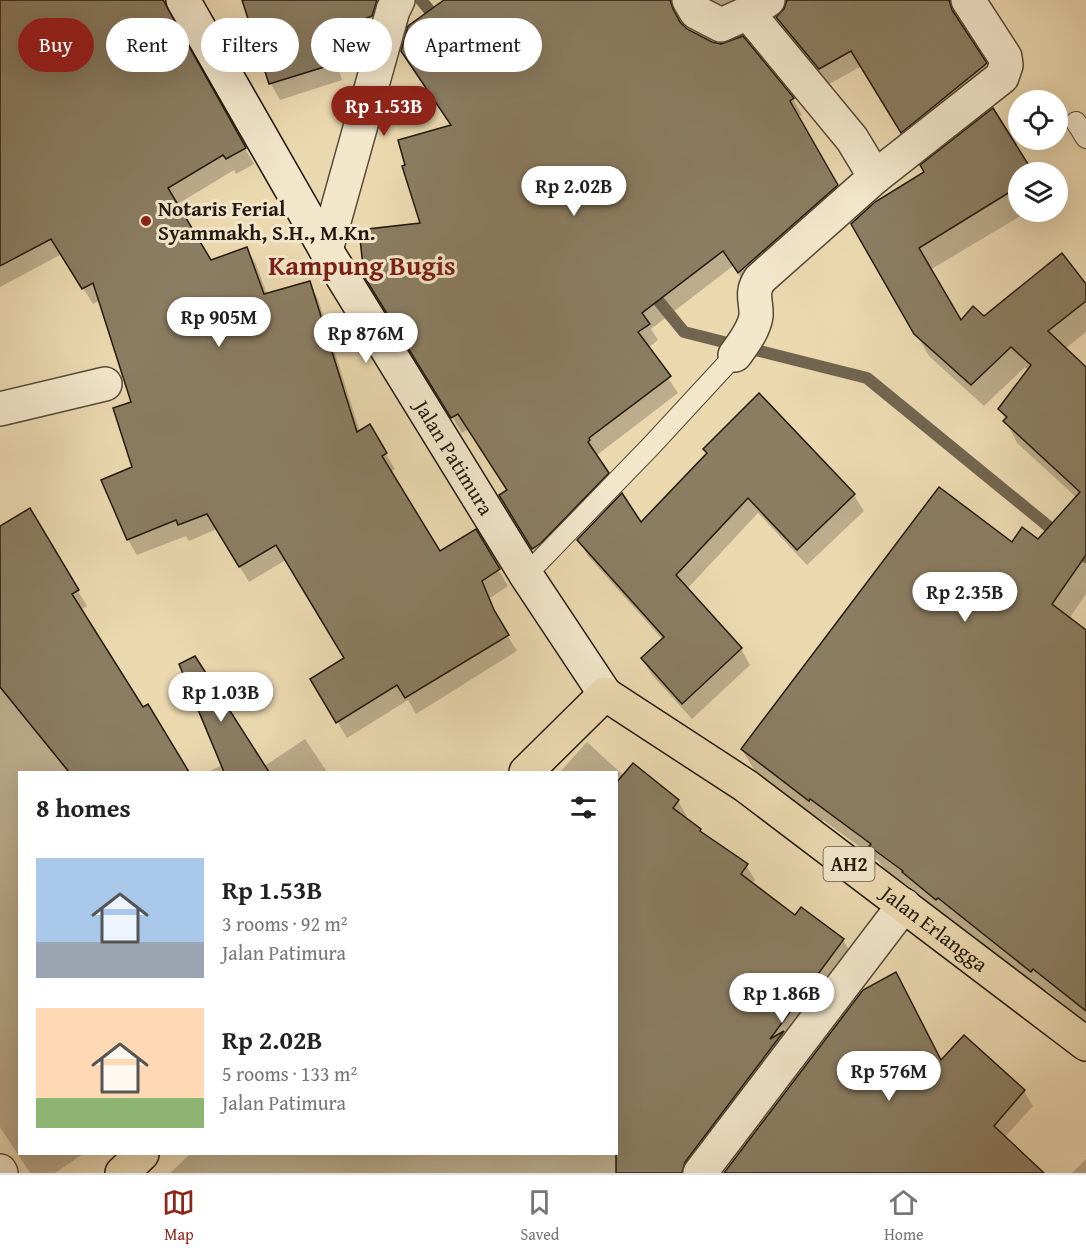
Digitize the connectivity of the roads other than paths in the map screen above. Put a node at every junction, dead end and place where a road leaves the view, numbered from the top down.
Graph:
1 (183, 0) edge
2 (689, 0) edge
3 (968, 0) edge
4 (396, 5) edge
5 (758, 7) edge
6 (875, 177) junction
7 (326, 250) junction
8 (742, 345) joint
9 (105, 384) dead end
10 (0, 409) edge
11 (525, 575) junction
12 (605, 694) junction
13 (527, 771) edge
14 (904, 905) junction
15 (1086, 1044) edge
16 (141, 1155) edge
17 (122, 1173) edge
18 (700, 1173) edge

1 - 7 street, Jalan Patimura
2 - 5 street
3 - 6 street
4 - 7 street
5 - 6 street
6 - 8 street
7 - 11 street, Jalan Patimura
8 - 11 lane
9 - 10 street
11 - 12 street, Jalan Patimura
12 - 13 highway
12 - 14 highway, Jalan Erlangga / AH2
14 - 15 highway, Jalan Erlangga / AH2
14 - 18 street
16 - 17 highway

